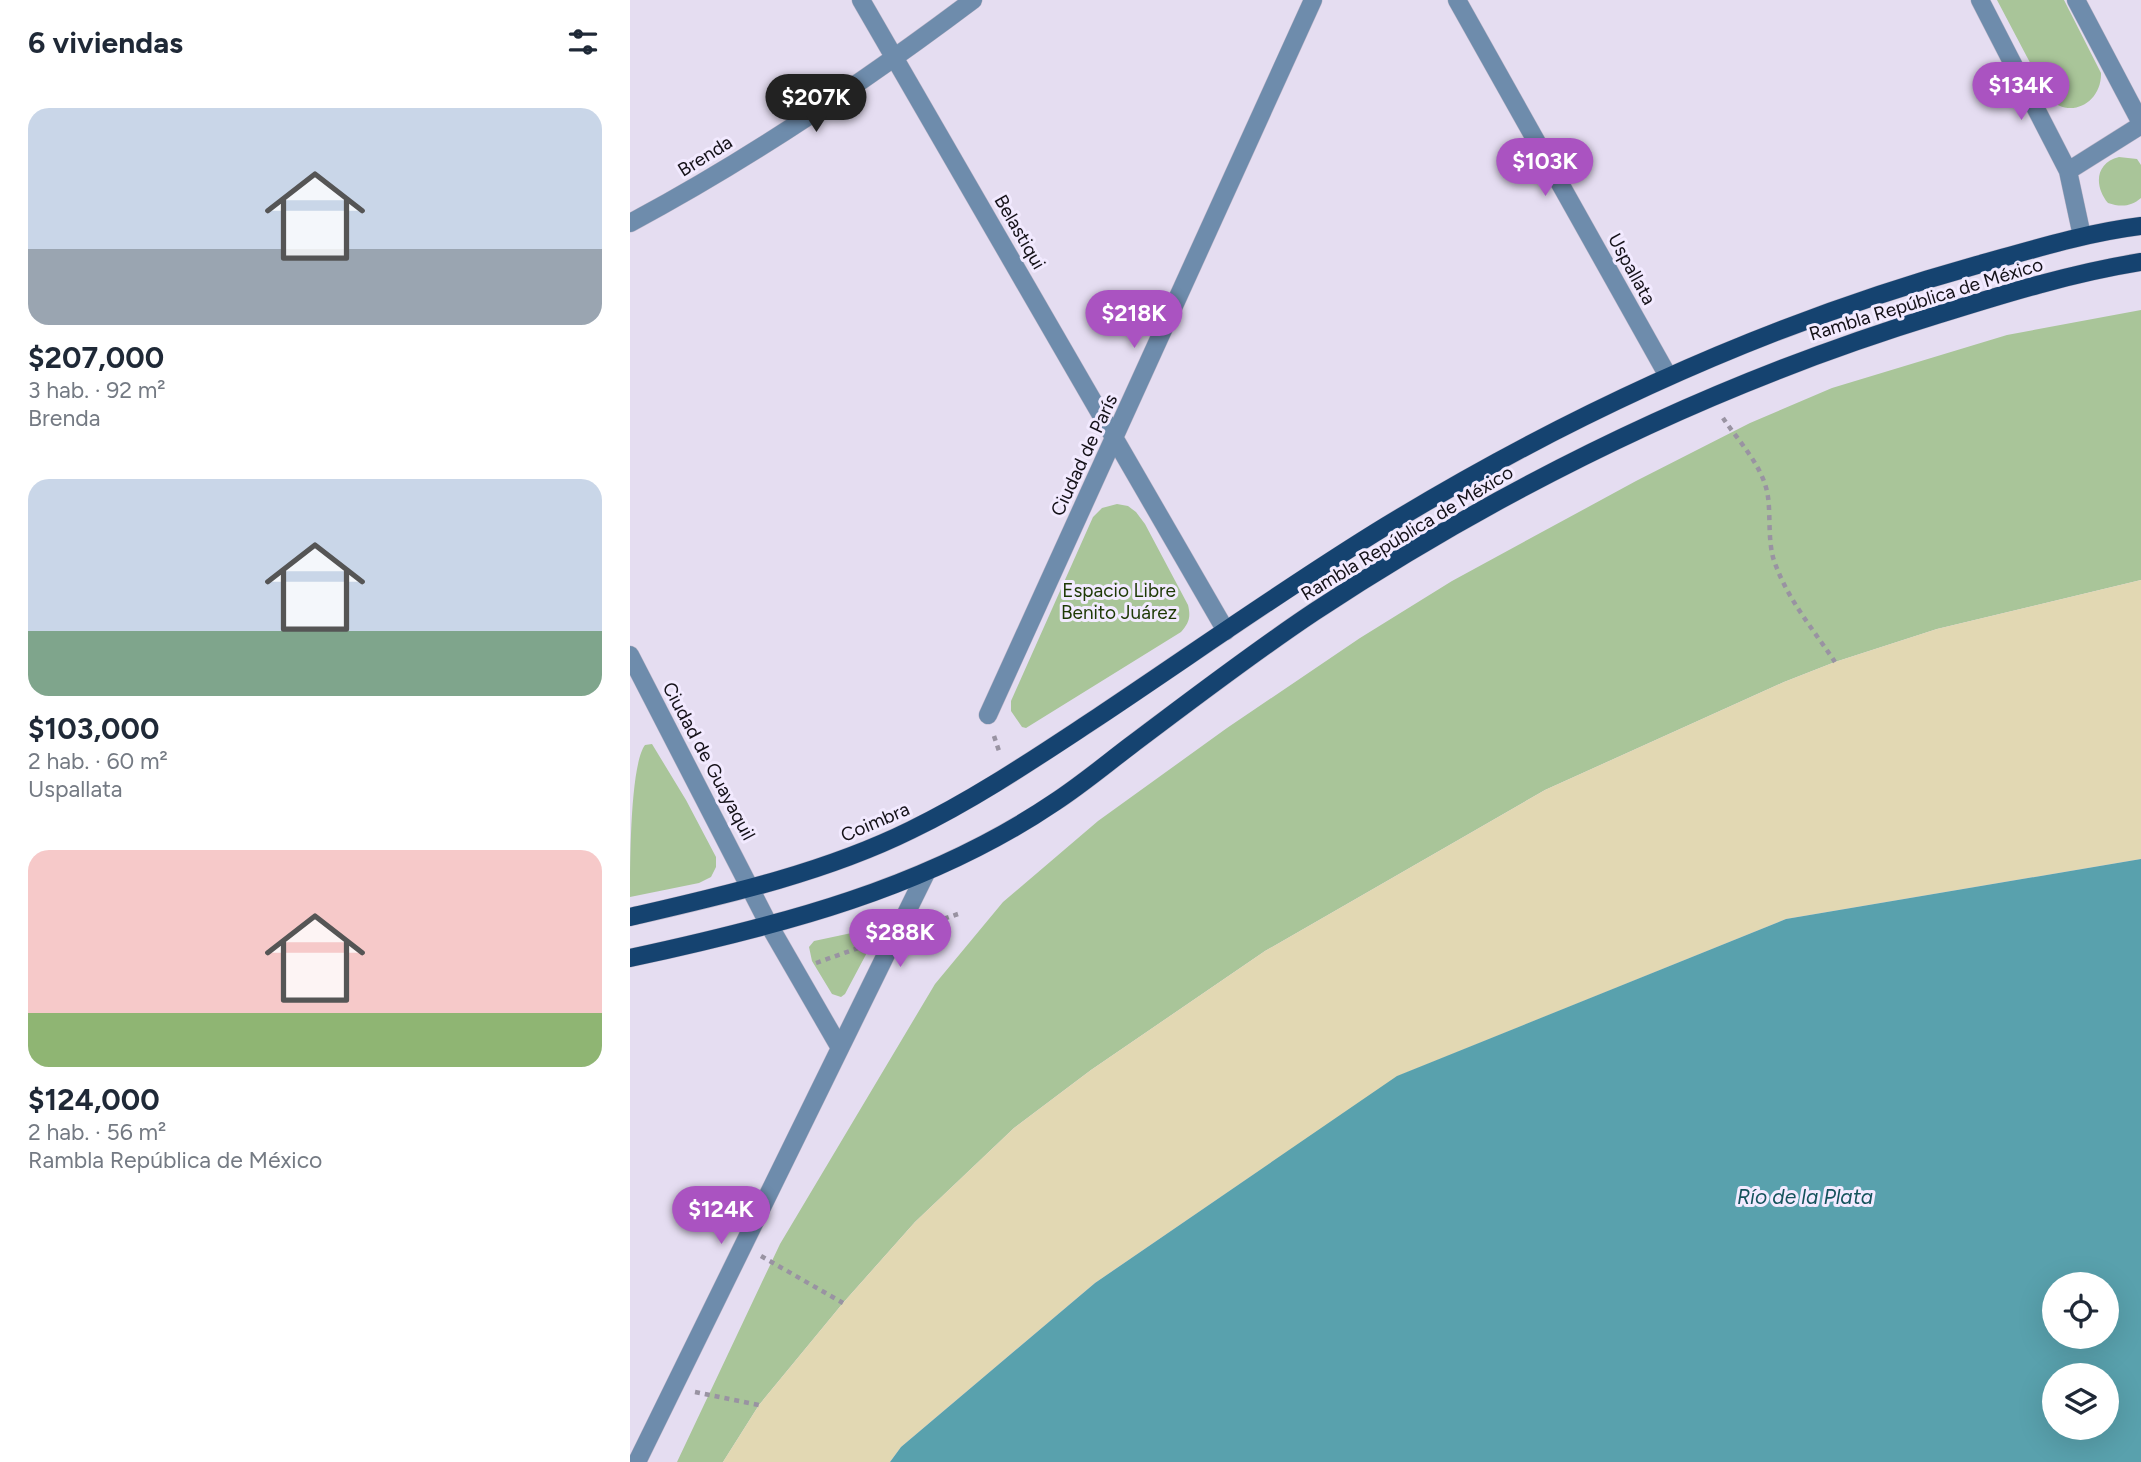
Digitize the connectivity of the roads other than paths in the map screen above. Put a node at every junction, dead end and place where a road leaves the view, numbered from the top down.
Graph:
1 (861, 0) edge
2 (973, 0) edge
3 (1314, 0) edge
4 (1457, 0) edge
5 (1980, 0) edge
6 (2076, 0) edge
7 (894, 59) junction
8 (2141, 124) edge
9 (2068, 171) junction
10 (630, 223) edge
11 (2141, 226) edge
12 (2082, 236) junction
13 (2141, 262) edge
14 (1668, 376) junction
15 (1115, 437) junction
16 (1226, 631) junction
17 (630, 655) edge
18 (988, 715) road end
19 (1007, 777) joint
20 (926, 873) junction
21 (751, 887) junction
22 (630, 917) edge
23 (769, 925) junction
24 (630, 958) edge
25 (840, 1048) junction
26 (638, 1462) edge

1 - 7 street, Belastiqui
2 - 7 street, Brenda
3 - 15 street, Ciudad de París
4 - 14 street, Uspallata
5 - 9 street
6 - 8 street
7 - 10 street, Brenda
7 - 15 street, Belastiqui
8 - 9 street
9 - 12 street
11 - 12 main road, Rambla República de México
12 - 14 main road, Rambla República de México
13 - 20 main road, Rambla República de México
14 - 16 main road, Rambla República de México
15 - 16 street, Belastiqui
15 - 18 street, Ciudad de París
16 - 19 main road, Rambla República de México
17 - 21 street, Ciudad de Guayaquil
19 - 21 main road, Coimbra
20 - 23 main road
20 - 25 street
21 - 22 main road, Coimbra
21 - 23 street
23 - 24 main road
23 - 25 street
25 - 26 street

